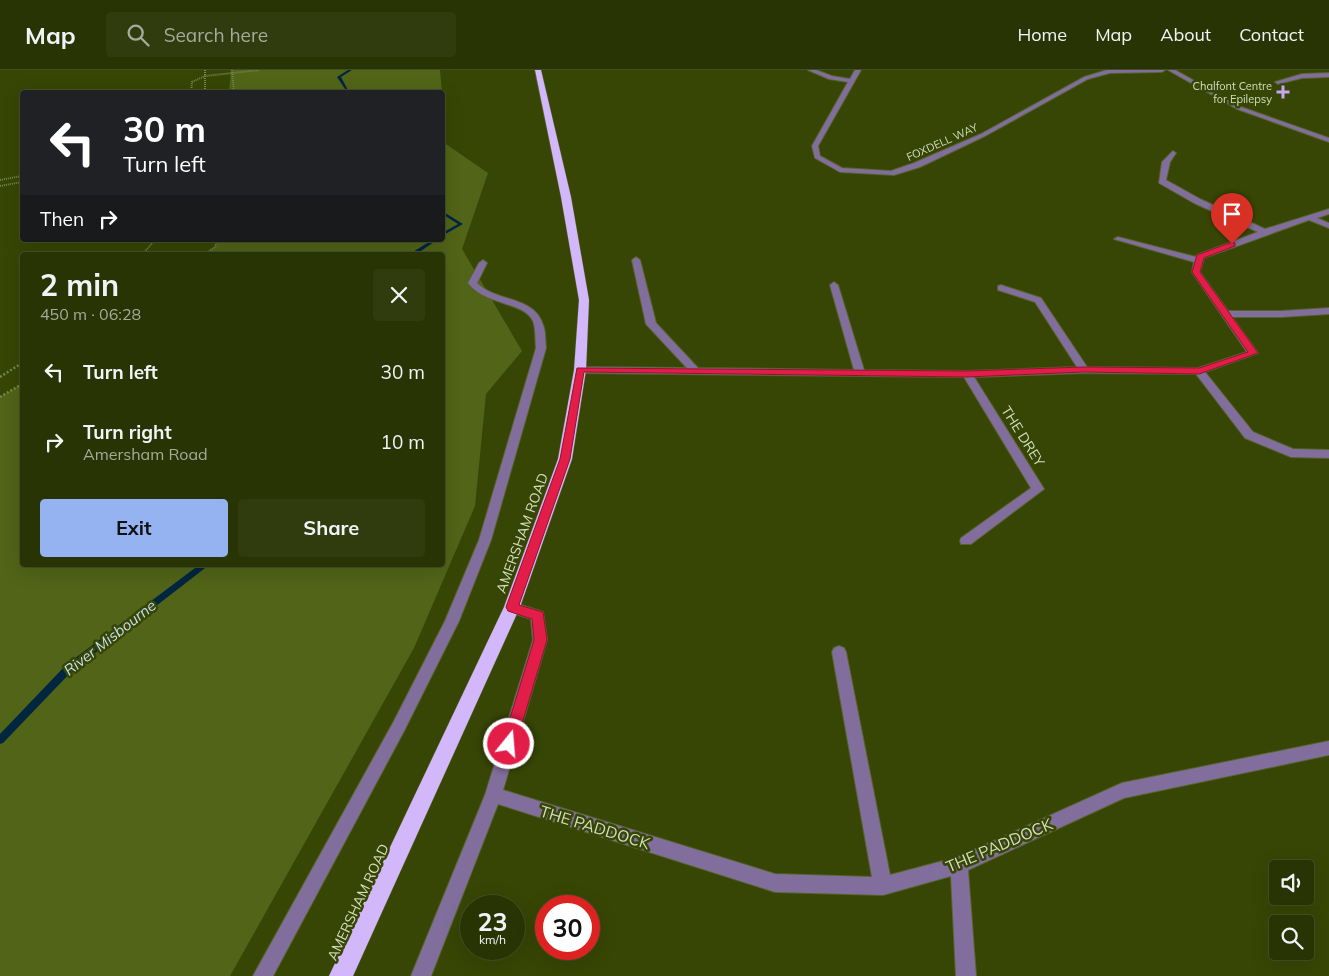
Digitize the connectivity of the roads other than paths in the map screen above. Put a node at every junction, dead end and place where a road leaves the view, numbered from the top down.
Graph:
1 (538, 70) edge
2 (811, 70) edge
3 (858, 70) edge
4 (1162, 70) edge
5 (1170, 70) edge
6 (1289, 72) dead end
7 (1329, 75) edge
8 (1306, 76) junction
9 (852, 81) junction
10 (1278, 82) dead end
11 (1329, 140) edge
12 (1173, 153) dead end
13 (1329, 211) edge
14 (1309, 217) junction
15 (1329, 226) edge
16 (1265, 232) junction
17 (1118, 238) dead end
18 (636, 260) dead end
19 (1199, 261) junction
20 (482, 263) dead end
21 (834, 285) dead end
22 (1001, 288) dead end
23 (1329, 311) edge
24 (1226, 314) junction
25 (580, 370) junction
26 (1084, 370) junction
27 (695, 371) junction
28 (1199, 371) junction
29 (860, 373) junction
30 (967, 374) junction
31 (1329, 454) edge
32 (966, 541) dead end
33 (512, 607) junction
34 (839, 652) dead end
35 (1329, 748) edge
36 (493, 796) junction
37 (959, 865) junction
38 (883, 886) junction
39 (263, 976) edge
40 (341, 976) edge
41 (421, 976) edge
42 (966, 976) edge

1 - 25 highway, AMERSHAM ROAD
2 - 9 street
3 - 9 street, FOXDELL WAY
4 - 9 street, FOXDELL WAY
5 - 11 street
6 - 8 street
7 - 8 street
8 - 10 street
12 - 16 street
13 - 14 street
14 - 15 street
14 - 16 street
16 - 19 street
17 - 19 street
18 - 27 street
19 - 24 street
20 - 39 street
21 - 29 street
22 - 26 street
23 - 24 street
24 - 28 street
25 - 27 street
25 - 33 highway, AMERSHAM ROAD
26 - 28 street
26 - 30 street
27 - 29 street
28 - 31 street
29 - 30 street
30 - 32 street, THE DREY
33 - 36 street
33 - 40 highway, AMERSHAM ROAD
34 - 38 street
35 - 37 street, THE PADDOCK
36 - 38 street, THE PADDOCK
36 - 41 street
37 - 38 street, THE PADDOCK
37 - 42 street

